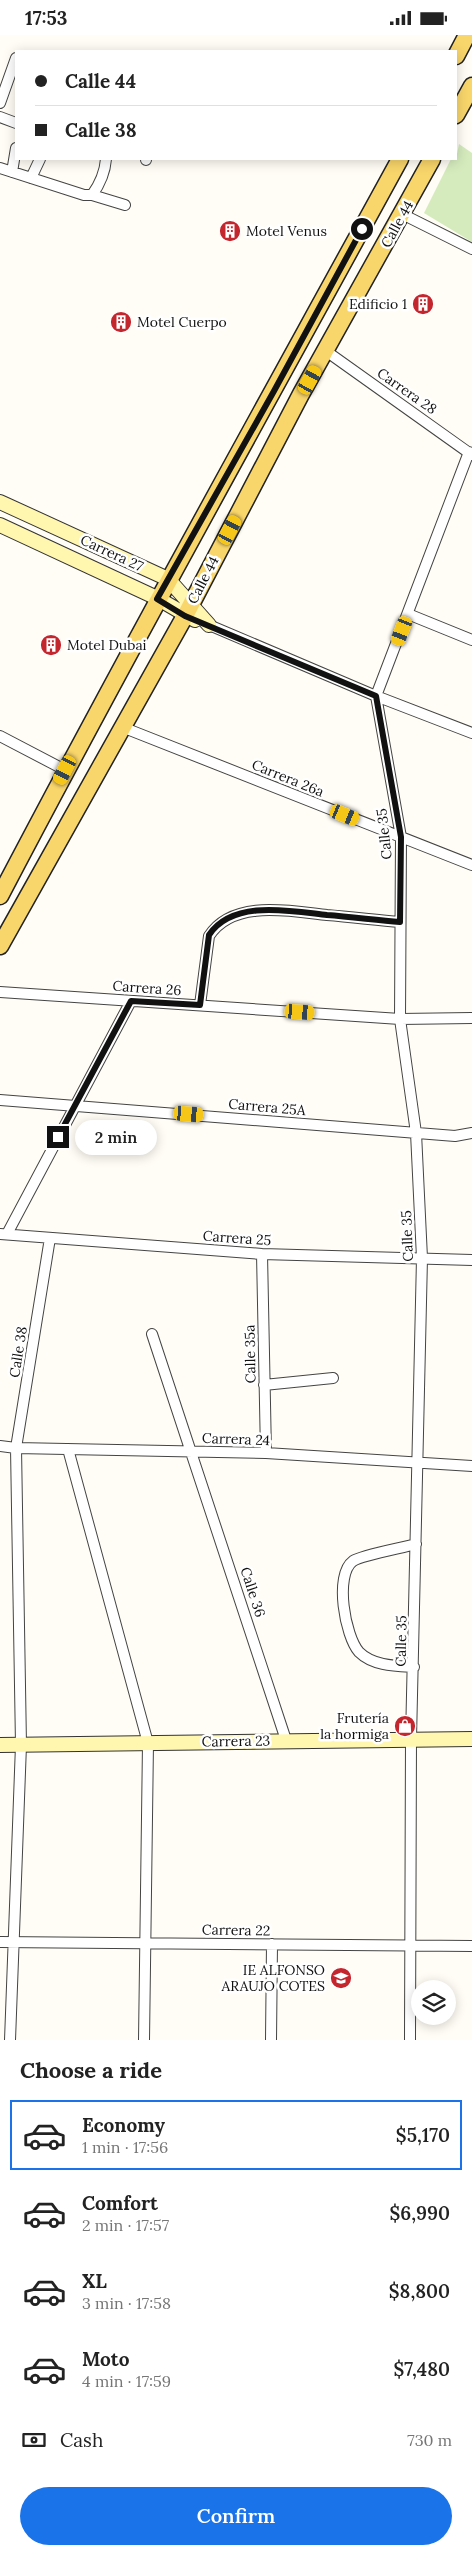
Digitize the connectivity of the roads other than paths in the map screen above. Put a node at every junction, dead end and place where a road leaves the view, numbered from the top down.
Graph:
1 (467, 35) edge
2 (457, 54) edge
3 (15, 61) edge
4 (472, 86) edge
5 (0, 103) edge
6 (457, 113) edge
7 (0, 117) edge
8 (15, 123) edge
9 (15, 155) edge
10 (40, 160) edge
11 (106, 160) edge
12 (399, 160) edge
13 (431, 160) edge
14 (0, 167) edge
15 (12, 172) junction
16 (31, 178) junction
17 (92, 195) junction
18 (125, 205) dead end
19 (402, 214) junction
20 (472, 249) edge
21 (326, 351) junction
22 (471, 453) edge
23 (0, 502) edge
24 (0, 525) edge
25 (168, 579) junction
26 (157, 599) junction
27 (188, 610) junction
28 (408, 614) junction
29 (209, 625) joint
30 (472, 640) edge
31 (376, 696) junction
32 (122, 727) junction
33 (472, 733) edge
34 (0, 736) edge
35 (65, 770) junction
36 (401, 837) junction
37 (472, 865) edge
38 (0, 896) edge
39 (400, 922) junction
40 (0, 946) edge
41 (0, 993) edge
42 (131, 1001) junction
43 (200, 1005) junction
44 (471, 1016) edge
45 (400, 1019) junction
46 (0, 1100) edge
47 (75, 1105) junction
48 (416, 1133) junction
49 (472, 1133) edge
50 (3, 1234) edge
51 (50, 1238) junction
52 (262, 1254) junction
53 (422, 1258) junction
54 (472, 1260) edge
55 (152, 1334) dead end
56 (333, 1378) dead end
57 (264, 1385) junction
58 (0, 1446) edge
59 (16, 1449) junction
60 (68, 1449) junction
61 (193, 1451) junction
62 (266, 1453) junction
63 (418, 1463) junction
64 (472, 1466) edge
65 (416, 1544) junction
66 (414, 1667) junction
67 (411, 1739) junction
68 (472, 1739) edge
69 (286, 1740) junction
70 (148, 1743) junction
71 (0, 1745) edge
72 (21, 1745) junction
73 (0, 1942) edge
74 (14, 1942) junction
75 (145, 1943) junction
76 (272, 1944) junction
77 (409, 1945) junction
78 (472, 1946) edge
79 (10, 2040) edge
80 (144, 2040) edge
81 (271, 2040) edge
82 (410, 2040) edge

1 - 2 main road
3 - 5 street
4 - 6 main road
7 - 8 street
9 - 15 street
10 - 16 street
11 - 17 street
12 - 25 main road, Calle 44
13 - 19 main road, Calle 44
14 - 15 street
15 - 16 street
16 - 17 street
17 - 18 street
19 - 20 street
19 - 21 main road, Calle 44
21 - 22 street, Carrera 28
21 - 27 main road, Calle 44
22 - 28 street
23 - 25 street, Carrera 27
24 - 26 street, Carrera 27
25 - 26 main road, Calle 44
25 - 27 street, Carrera 27
26 - 27 street, Carrera 27
26 - 35 main road, Calle 44
27 - 29 street, Carrera 27
27 - 32 main road, Calle 44
28 - 30 street
28 - 31 street
29 - 31 street, Carrera 27
31 - 33 street, Carrera 27
31 - 36 street, Calle 35
32 - 36 street, Carrera 26a
32 - 40 main road, Calle 44
34 - 35 street
35 - 38 main road, Calle 44
36 - 37 street, Carrera 26a
36 - 39 street, Calle 35
39 - 43 street
39 - 45 street, Calle 35
41 - 42 street, Carrera 26
42 - 43 street, Carrera 26
42 - 47 street
43 - 45 street, Carrera 26
44 - 45 street, Carrera 26
45 - 48 street, Calle 35
46 - 47 street, Carrera 25A
47 - 48 street, Carrera 25A
47 - 50 street
48 - 49 street, Carrera 25A
48 - 53 street, Calle 35
50 - 51 street, Carrera 25
51 - 52 street, Carrera 25
51 - 59 street, Calle 38
52 - 53 street, Carrera 25
52 - 57 street, Calle 35a
53 - 54 street, Carrera 25
53 - 63 street, Calle 35
55 - 61 street, Calle 36
56 - 57 street
57 - 62 street, Calle 35a
58 - 59 street, Carrera 24
59 - 60 street, Carrera 24
59 - 72 street, Calle 38
60 - 61 street, Carrera 24
60 - 70 street
61 - 62 street, Carrera 24
61 - 69 street, Calle 36
62 - 63 street, Carrera 24
63 - 64 street, Carrera 24
63 - 65 street, Calle 35
65 - 66 street, Calle 35
65 - 66 street
66 - 67 street, Calle 35
67 - 68 street, Carrera 23
67 - 69 street, Carrera 23
67 - 77 street, Calle 35
69 - 70 street, Carrera 23
70 - 72 street, Carrera 23
70 - 75 street
71 - 72 street, Carrera 23
72 - 74 street, Calle 38
73 - 74 street, Carrera 22
74 - 75 street, Carrera 22
74 - 79 street, Calle 38
75 - 76 street, Carrera 22
75 - 80 street
76 - 77 street, Carrera 22
76 - 81 street
77 - 78 street, Carrera 22
77 - 82 street, Calle 35

